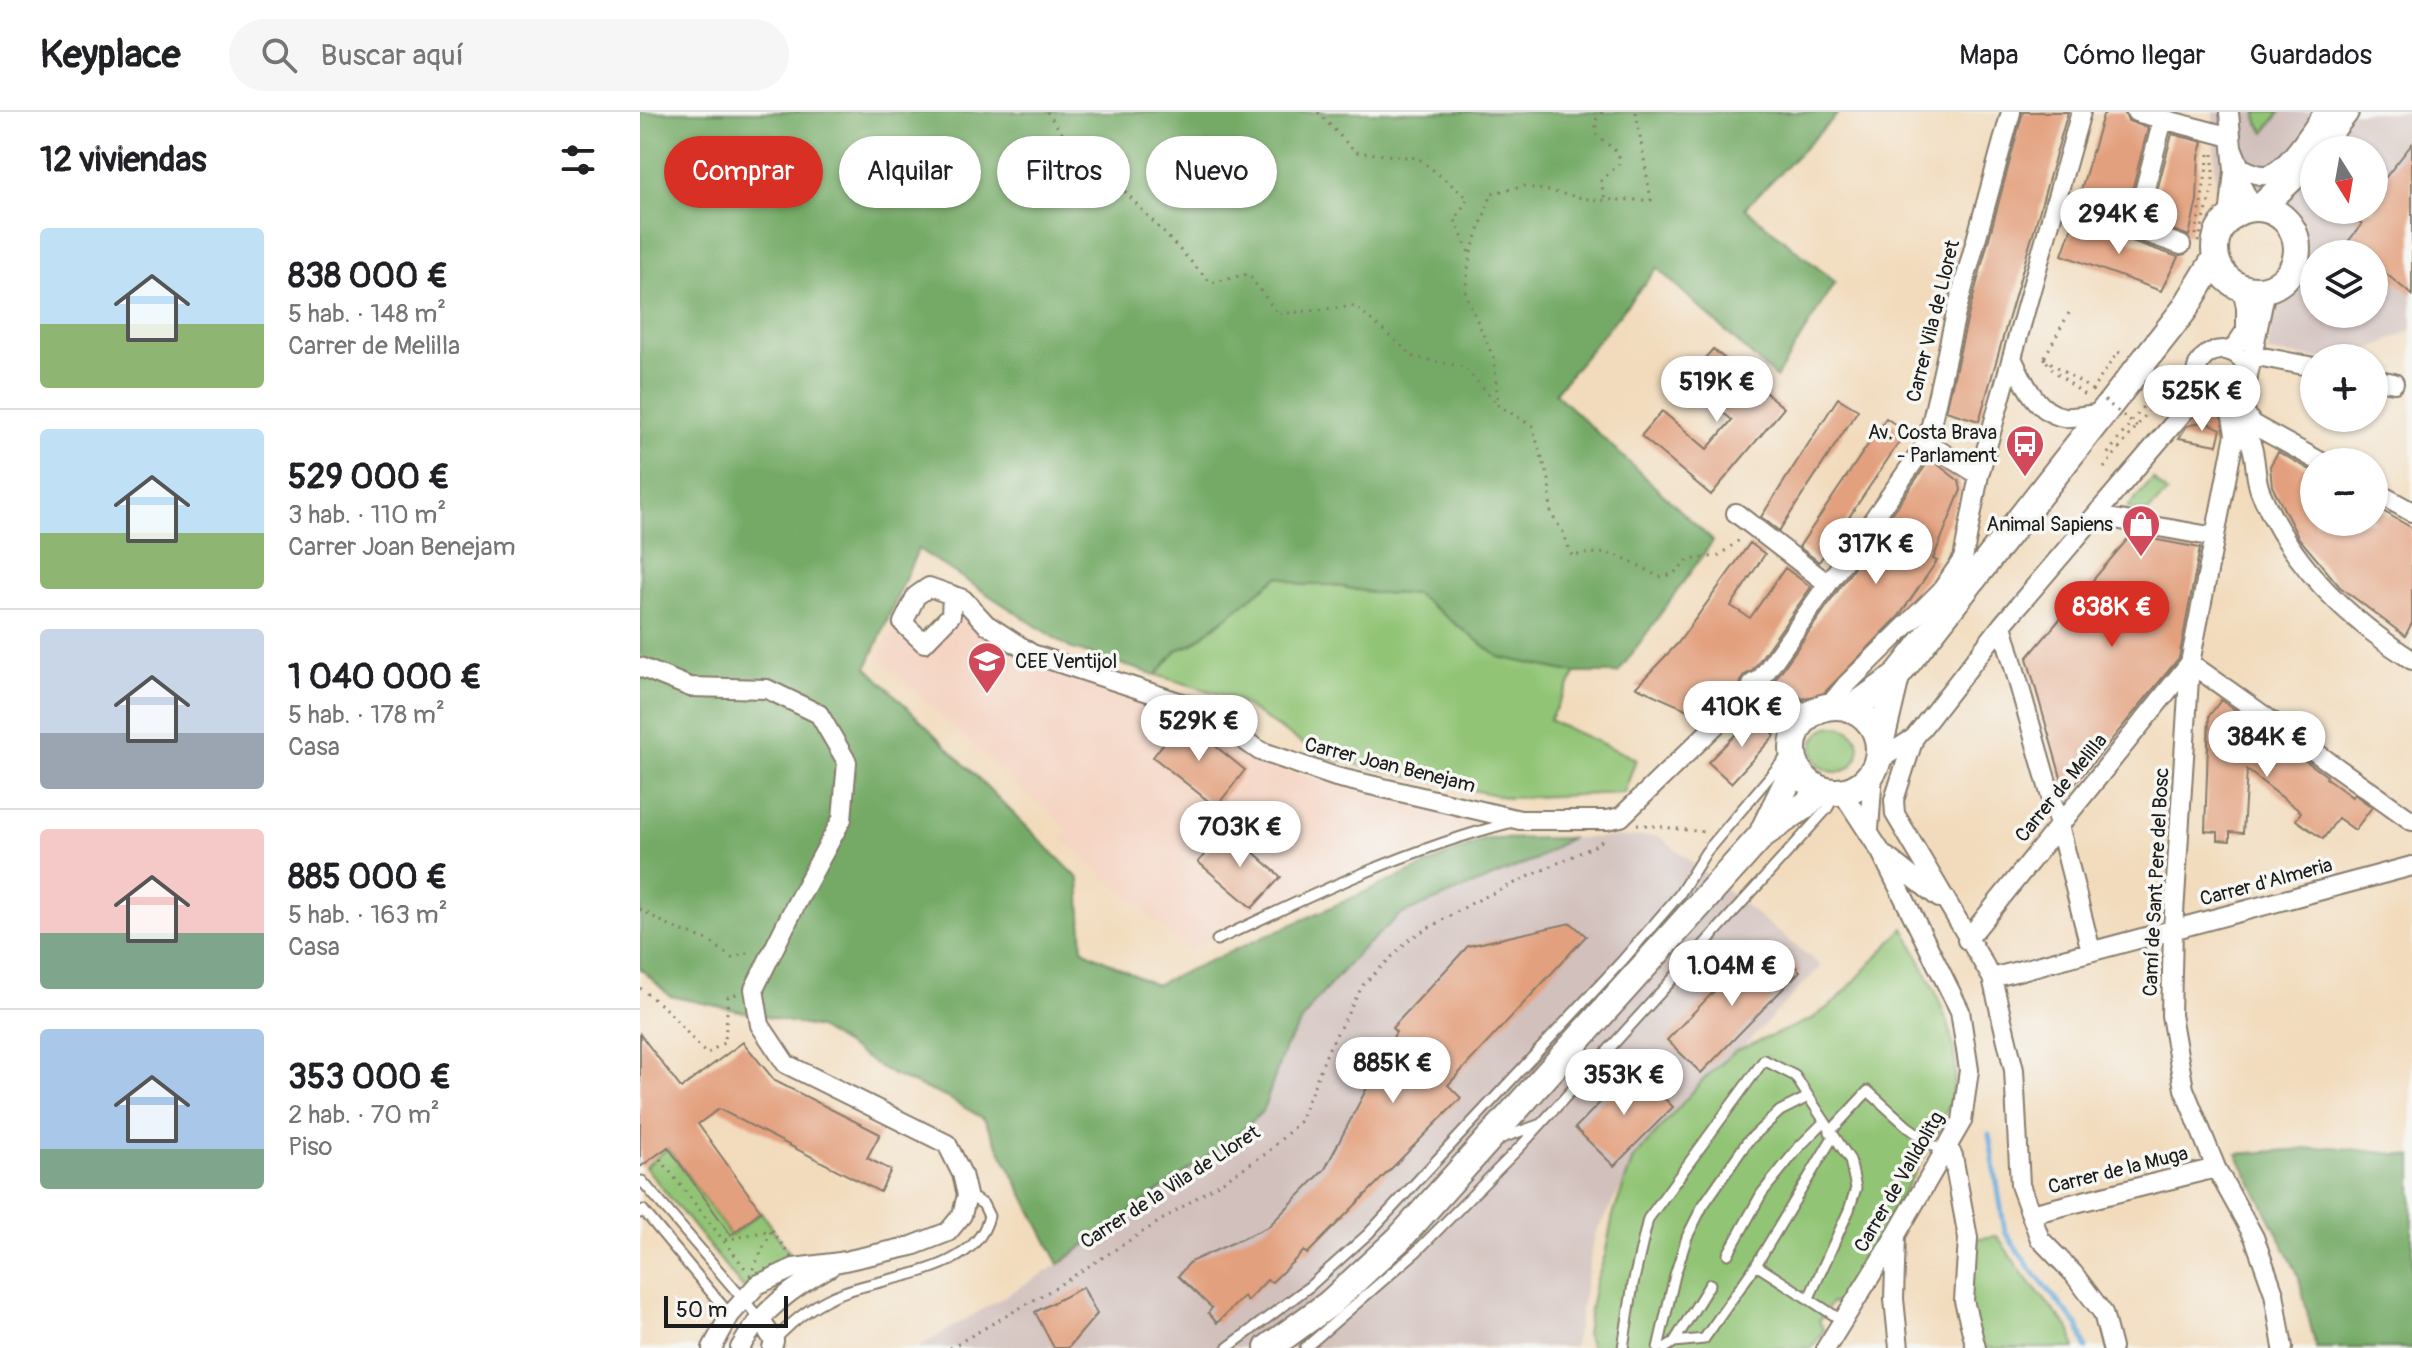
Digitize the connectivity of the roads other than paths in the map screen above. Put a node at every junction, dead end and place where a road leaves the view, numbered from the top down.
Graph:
1 (2011, 112) edge
2 (2081, 112) edge
3 (2136, 112) edge
4 (2229, 112) edge
5 (2324, 112) edge
6 (2345, 112) edge
7 (2163, 119) junction
8 (2326, 136) edge
9 (2231, 142) junction
10 (2300, 169) edge
11 (2234, 171) junction
12 (2297, 173) junction
13 (2055, 202) junction
14 (2247, 212) junction
15 (2287, 223) junction
16 (2134, 231) junction
17 (2181, 245) dead end
18 (2215, 259) junction
19 (2247, 287) junction
20 (2184, 310) junction
21 (2232, 351) junction
22 (2012, 358) junction
23 (2250, 363) junction
24 (2300, 366) edge
25 (2388, 382) edge
26 (2394, 383) dead end
27 (2097, 402) junction
28 (2227, 404) junction
29 (1927, 443) junction
30 (2300, 450) edge
31 (1979, 475) junction
32 (2388, 499) edge
33 (2412, 512) edge
34 (1736, 513) dead end
35 (2109, 518) dead end
36 (2215, 537) junction
37 (1828, 584) junction
38 (952, 595) dead end
39 (2002, 625) junction
40 (2412, 660) edge
41 (2190, 663) junction
42 (640, 667) edge
43 (1896, 677) junction
44 (1756, 686) junction
45 (1828, 712) junction
46 (1914, 738) junction
47 (1794, 756) junction
48 (1877, 759) junction
49 (1833, 792) junction
50 (1520, 820) junction
51 (1618, 821) joint
52 (2412, 821) edge
53 (2059, 825) junction
54 (1869, 830) junction
55 (1762, 835) junction
56 (1881, 852) junction
57 (2412, 866) edge
58 (1947, 905) junction
59 (2173, 929) junction
60 (1217, 940) dead end
61 (1967, 940) junction
62 (2091, 951) junction
63 (1992, 978) junction
64 (1808, 1097) junction
65 (1523, 1103) junction
66 (1473, 1122) junction
67 (1824, 1122) junction
68 (1541, 1124) junction
69 (1832, 1134) junction
70 (1484, 1146) junction
71 (1945, 1149) junction
72 (2216, 1168) junction
73 (640, 1183) edge
74 (967, 1195) junction
75 (640, 1213) edge
76 (2031, 1214) junction
77 (1896, 1235) junction
78 (1728, 1254) dead end
79 (840, 1262) junction
80 (1756, 1265) junction
81 (1710, 1284) dead end
82 (1809, 1298) junction
83 (736, 1308) junction
84 (760, 1319) junction
85 (1843, 1321) junction
86 (773, 1344) edge
87 (1670, 1345) edge
88 (713, 1348) edge
89 (740, 1348) edge
90 (1227, 1348) edge
91 (1268, 1348) edge
92 (1305, 1348) edge
93 (1623, 1348) edge
94 (1658, 1348) edge
95 (1826, 1348) edge
96 (1899, 1348) edge
97 (1976, 1348) edge
98 (2112, 1348) edge
99 (2283, 1348) edge

1 - 29 street, Carrer Vila de Lloret
2 - 13 street
3 - 7 street
4 - 9 street
5 - 9 street
6 - 8 main road
7 - 9 street
7 - 16 street
9 - 11 street
10 - 12 main road
11 - 14 street
11 - 14 street
12 - 14 main road
12 - 15 main road
13 - 16 street
13 - 22 street
14 - 15 main road
14 - 18 main road
15 - 19 main road
16 - 17 street
18 - 19 main road
18 - 20 main road
19 - 20 main road
19 - 21 street
19 - 23 street
20 - 27 main road
21 - 23 street
21 - 28 street
22 - 27 street
22 - 31 street
23 - 24 street
23 - 28 street
25 - 26 street
27 - 43 main road
28 - 30 street
28 - 36 street, Camí de Sant Pere del Bosc
28 - 39 street
28 - 40 street
29 - 31 street
29 - 37 street, Carrer Vila de Lloret
31 - 45 street
32 - 33 street
34 - 37 street
35 - 36 street
36 - 41 street, Camí de Sant Pere del Bosc
37 - 44 street, Carrer Vila de Lloret
38 - 50 street, Carrer Joan Benejam
39 - 46 street
39 - 53 street
41 - 52 street
41 - 53 street, Carrer de Melilla
41 - 59 street, Camí de Sant Pere del Bosc
42 - 74 street
43 - 45 main road
43 - 48 main road
44 - 45 main road
44 - 51 street, Carrer Vila de Lloret
45 - 47 main road
45 - 48 main road
46 - 48 street
46 - 58 street
47 - 49 main road
47 - 55 main road
47 - 66 lane
48 - 49 main road
48 - 54 street
49 - 54 street, Carrer de Valldolitg
49 - 55 main road
49 - 68 lane
50 - 51 street, Carrer Joan Benejam
50 - 60 lane
53 - 61 street, Carrer de Melilla
53 - 62 street
54 - 56 street, Carrer de Valldolitg
55 - 65 main road
56 - 58 street, Carrer de Valldolitg
56 - 71 street, Carrer de Valldolitg
57 - 59 street, Carrer d'Almeria
58 - 61 street
59 - 62 street, Carrer d'Almeria
59 - 72 street, Camí de Sant Pere del Bosc
61 - 63 street
62 - 63 street, Carrer d'Almeria
63 - 76 street
64 - 67 lane
64 - 93 lane
64 - 94 lane
65 - 66 lane
65 - 70 main road
66 - 90 lane
67 - 69 lane
67 - 78 lane
68 - 70 lane
68 - 92 lane
69 - 71 lane
69 - 80 lane
69 - 82 lane
70 - 91 main road
71 - 77 street, Carrer de Valldolitg
71 - 97 street
72 - 76 street, Carrer de la Muga
72 - 99 street, Camí de Sant Pere del Bosc
73 - 83 lane
74 - 79 street
74 - 86 lane
75 - 83 lane
76 - 98 street
77 - 85 street, Carrer de Valldolitg
77 - 96 street
79 - 83 street
79 - 84 street
80 - 82 lane
80 - 87 lane
81 - 87 lane
82 - 85 lane
83 - 84 lane
83 - 88 street
84 - 86 street
84 - 89 street
85 - 95 street, Carrer de Valldolitg

